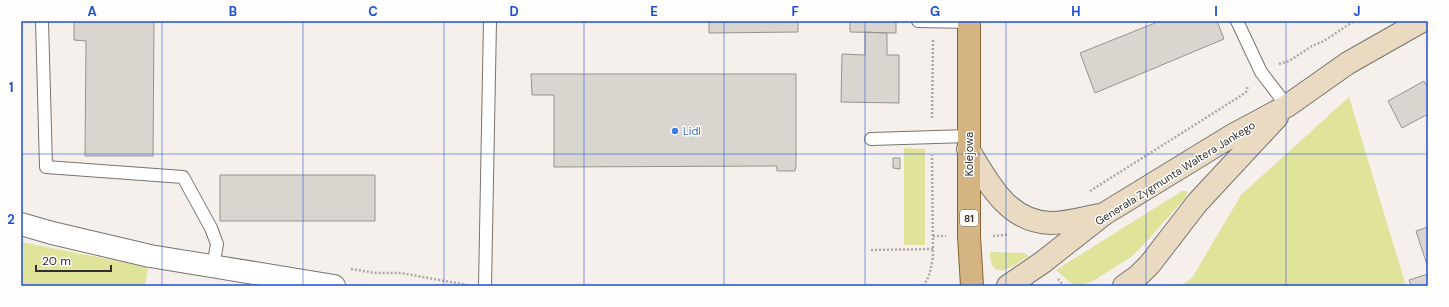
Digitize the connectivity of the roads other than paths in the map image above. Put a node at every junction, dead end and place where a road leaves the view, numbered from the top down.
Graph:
1 (42, 21) edge
2 (490, 21) edge
3 (918, 21) edge
4 (933, 21) edge
5 (968, 21) edge
6 (1237, 21) edge
7 (1418, 22) edge
8 (1287, 106) junction
9 (871, 139) dead end
10 (968, 143) junction
11 (1104, 214) junction
12 (21, 224) edge
13 (213, 267) junction
14 (334, 286) edge
15 (485, 286) edge
16 (972, 286) edge
17 (1008, 286) edge
18 (1124, 286) edge

1 - 13 lane
2 - 15 lane
3 - 4 lane
4 - 5 lane
5 - 10 main road, Kolejowa / 81
6 - 8 lane
7 - 8 street, Generała Zygmunta Waltera Jankego
8 - 11 street, Generała Zygmunta Waltera Jankego
8 - 18 street, Generała Zygmunta Waltera Jankego
9 - 10 lane
10 - 11 street
10 - 16 main road, Kolejowa / 81
11 - 17 street, Generała Zygmunta Waltera Jankego
12 - 13 street
13 - 14 street

